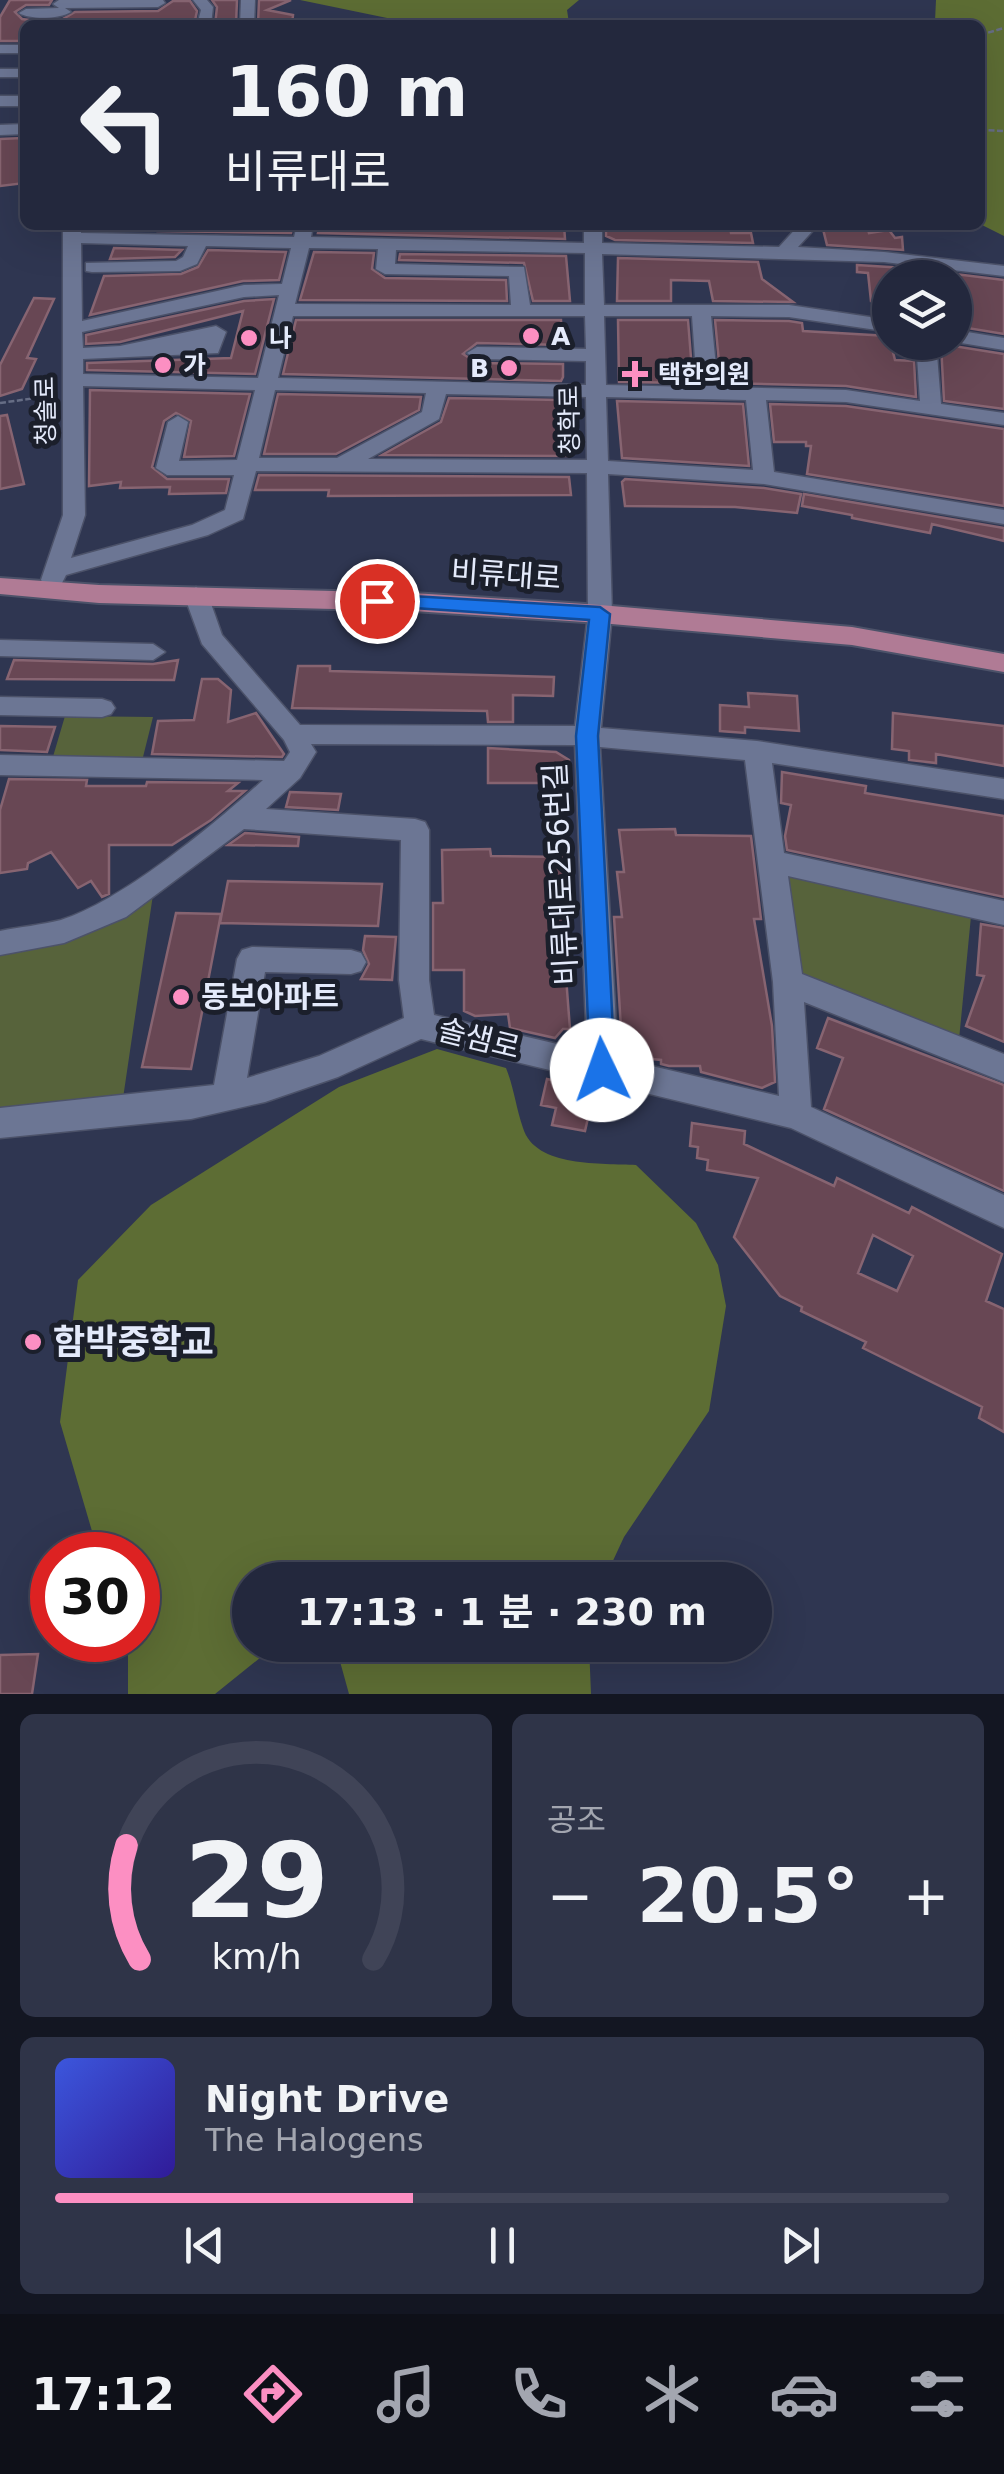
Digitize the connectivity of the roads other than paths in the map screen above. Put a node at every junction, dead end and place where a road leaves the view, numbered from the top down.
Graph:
1 (158, 2) edge
2 (26, 13) dead end
3 (68, 14) edge
4 (592, 230) edge
5 (804, 230) edge
6 (147, 232) edge
7 (78, 233) edge
8 (303, 234) edge
9 (198, 241) junction
10 (388, 244) junction
11 (593, 248) junction
12 (784, 252) junction
13 (872, 263) edge
14 (92, 267) dead end
15 (972, 270) edge
16 (1004, 270) edge
17 (287, 300) junction
18 (521, 310) junction
19 (594, 310) junction
20 (701, 310) junction
21 (872, 323) edge
22 (72, 329) junction
23 (972, 339) edge
24 (1004, 344) edge
25 (127, 350) dead end
26 (476, 353) dead end
27 (72, 354) junction
28 (595, 354) junction
29 (927, 360) edge
30 (266, 384) junction
31 (72, 386) junction
32 (437, 387) junction
33 (596, 390) junction
34 (708, 393) junction
35 (755, 394) junction
36 (930, 408) junction
37 (1004, 419) edge
38 (178, 422) dead end
39 (247, 464) junction
40 (341, 465) junction
41 (597, 466) junction
42 (764, 477) junction
43 (1004, 517) edge
44 (53, 581) junction
45 (0, 586) edge
46 (196, 595) junction
47 (600, 614) junction
48 (0, 648) edge
49 (153, 652) dead end
50 (1004, 663) edge
51 (0, 706) edge
52 (102, 708) dead end
53 (294, 734) junction
54 (587, 736) junction
55 (758, 752) junction
56 (0, 766) edge
57 (291, 771) junction
58 (1004, 789) edge
59 (240, 818) junction
60 (771, 861) junction
61 (1004, 914) edge
62 (0, 943) edge
63 (351, 962) dead end
64 (788, 982) junction
65 (420, 1025) junction
66 (1004, 1068) edge
67 (602, 1070) junction
68 (228, 1096) junction
69 (796, 1115) junction
70 (0, 1123) edge
71 (1004, 1212) edge

1 - 3 street
2 - 3 street
4 - 11 street, 청학로
5 - 12 street
6 - 7 street
6 - 9 street
7 - 22 street, 청솔로
8 - 9 street
8 - 10 street
8 - 17 street
9 - 14 street
10 - 11 street
10 - 18 street
11 - 12 street
11 - 19 street, 청학로
12 - 13 street
15 - 16 street
17 - 18 street
17 - 22 street
17 - 30 street
18 - 19 street
19 - 20 street
19 - 28 street, 청학로
20 - 21 street
20 - 34 street
22 - 27 street, 청솔로
23 - 24 street
25 - 27 street
26 - 28 street
27 - 31 street, 청솔로
28 - 33 street, 청학로
29 - 36 street
30 - 31 street
30 - 32 street
30 - 39 street
31 - 44 street, 청솔로
32 - 33 street
32 - 40 street
33 - 34 street
33 - 41 street, 청학로
34 - 35 street
35 - 36 street
35 - 42 street
36 - 37 street
38 - 39 street
39 - 40 street
39 - 44 street
40 - 41 street
41 - 42 street
41 - 47 street, 청학로
42 - 43 street
44 - 45 main road, 비류대로
44 - 46 main road, 비류대로
46 - 47 main road, 비류대로
46 - 53 street
47 - 50 main road, 비류대로
47 - 54 street, 비류대로256번길
48 - 49 street
51 - 52 street
53 - 54 street, 비류대로256번길
53 - 57 street
54 - 55 street, 비류대로256번길
54 - 67 street, 비류대로256번길
55 - 58 street, 비류대로256번길
55 - 60 street
56 - 57 street
57 - 59 street
59 - 62 street
59 - 65 street
60 - 61 street
60 - 64 street
63 - 68 street
64 - 66 street
64 - 69 street
65 - 67 street, 솔샘로
65 - 68 street, 솔샘로
67 - 69 street, 솔샘로
68 - 70 street, 솔샘로
69 - 71 street, 솔샘로

